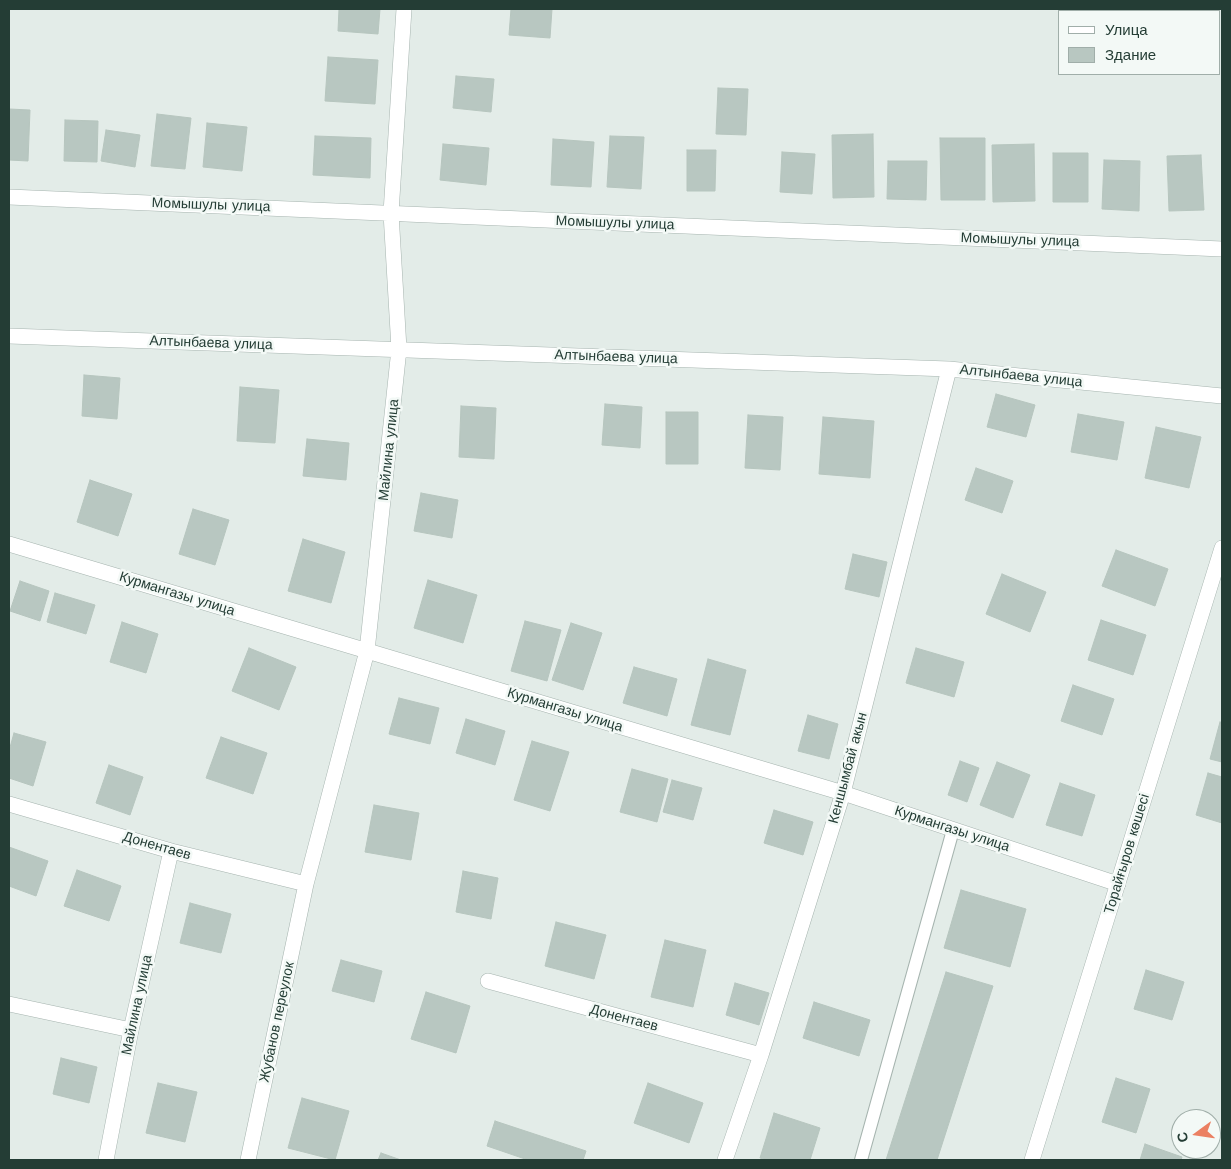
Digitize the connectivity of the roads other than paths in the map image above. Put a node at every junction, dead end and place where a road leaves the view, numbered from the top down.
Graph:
1 (404, 9) edge
2 (9, 196) edge
3 (391, 213) junction
4 (1222, 249) edge
5 (9, 336) edge
6 (399, 349) junction
7 (949, 369) junction
8 (1222, 396) edge
9 (9, 544) edge
10 (1222, 548) edge
11 (367, 651) junction
12 (843, 794) junction
13 (9, 804) edge
14 (953, 830) junction
15 (171, 851) junction
16 (306, 884) junction
17 (1118, 884) junction
18 (488, 981) dead end
19 (9, 1004) edge
20 (131, 1030) junction
21 (761, 1055) junction
22 (106, 1160) edge
23 (248, 1160) edge
24 (725, 1160) edge
25 (861, 1160) edge
26 (1032, 1160) edge

1 - 3 street, Майлина улица
2 - 3 street, Момышулы улица
3 - 4 street, Момышулы улица
3 - 6 street, Майлина улица
5 - 6 street, Алтынбаева улица
6 - 7 street, Алтынбаева улица
6 - 11 street, Майлина улица
7 - 8 street, Алтынбаева улица
7 - 12 street, Кеншымбай акын
9 - 11 street, Курмангазы улица
10 - 17 street, Торайғыров көшесі
11 - 12 street, Курмангазы улица
11 - 16 street, Майлина улица
12 - 14 street, Курмангазы улица
12 - 21 street, Кеншымбай акын
13 - 15 street, Донентаев
14 - 17 street, Курмангазы улица
14 - 25 lane
15 - 16 street, Донентаев
15 - 20 street, Майлина улица
16 - 23 street, Жубанов переулок
17 - 26 street, Торайғыров көшесі
18 - 21 street, Донентаев
19 - 20 street
20 - 22 street, Майлина улица
21 - 24 street, Кеншымбай акын

